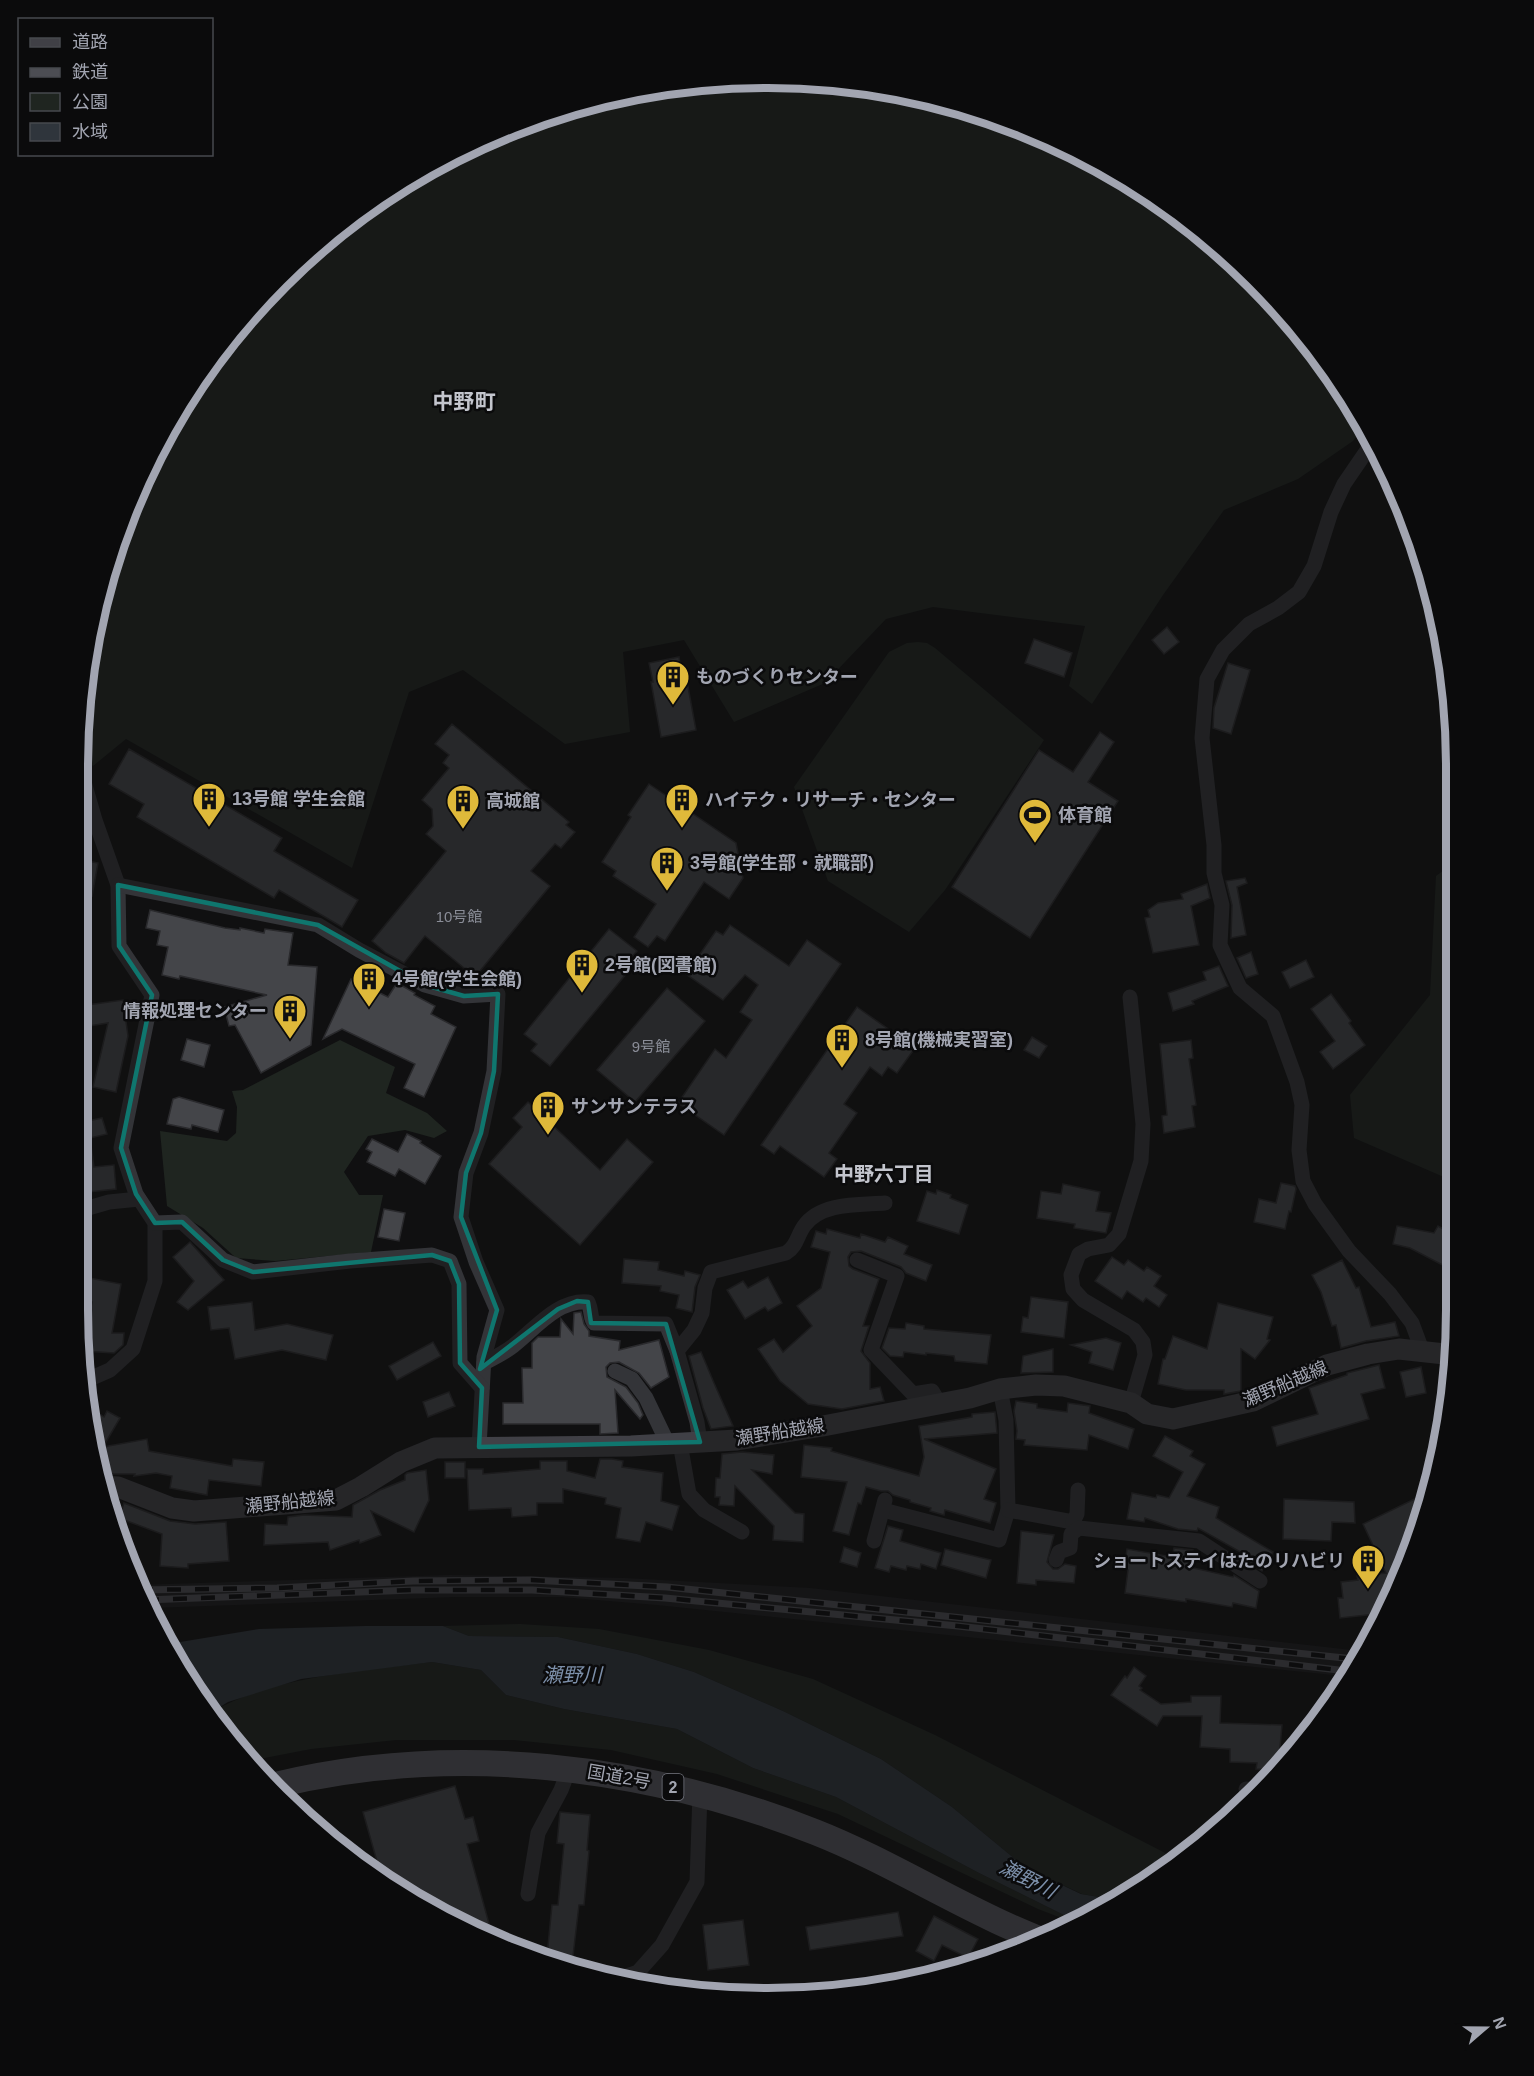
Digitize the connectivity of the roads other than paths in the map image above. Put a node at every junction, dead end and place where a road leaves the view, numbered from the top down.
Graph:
1 (1367, 450) edge
2 (88, 794) edge
3 (118, 885) junction
4 (1130, 997) dead end
5 (139, 1199) junction
6 (885, 1203) dead end
7 (88, 1208) edge
8 (155, 1223) junction
9 (857, 1260) dead end
10 (1422, 1350) junction
11 (677, 1351) junction
12 (1444, 1353) edge
13 (484, 1363) junction
14 (615, 1371) dead end
15 (92, 1378) edge
16 (482, 1388) junction
17 (1000, 1389) junction
18 (1131, 1403) junction
19 (940, 1404) junction
20 (682, 1443) junction
21 (479, 1448) junction
22 (113, 1487) edge
23 (1078, 1490) dead end
24 (1008, 1510) junction
25 (1076, 1525) junction
26 (742, 1532) dead end
27 (874, 1541) dead end
28 (1056, 1560) dead end
29 (1260, 1581) dead end
30 (569, 1769) junction
31 (282, 1784) edge
32 (700, 1793) junction
33 (528, 1894) dead end
34 (1029, 1935) edge
35 (633, 1974) edge

1 - 10 street
2 - 3 street
3 - 5 street
3 - 13 street
4 - 18 street
5 - 7 street
5 - 8 street
6 - 11 street
8 - 15 street
8 - 16 street
9 - 19 street
10 - 12 main road, 瀬野船越線
10 - 18 main road, 瀬野船越線
11 - 13 street
11 - 20 street
13 - 16 street
14 - 20 street
16 - 21 street
17 - 18 main road, 瀬野船越線
17 - 19 main road, 瀬野船越線
17 - 24 street
19 - 20 main road, 瀬野船越線
20 - 21 main road, 瀬野船越線
20 - 26 street
21 - 22 main road, 瀬野船越線
23 - 25 street
24 - 25 street
24 - 27 street
25 - 28 street
25 - 29 street
30 - 31 highway, 国道2号 / 2
30 - 32 highway, 国道2号 / 2
30 - 33 street
32 - 34 highway, 国道2号 / 2
32 - 35 street

